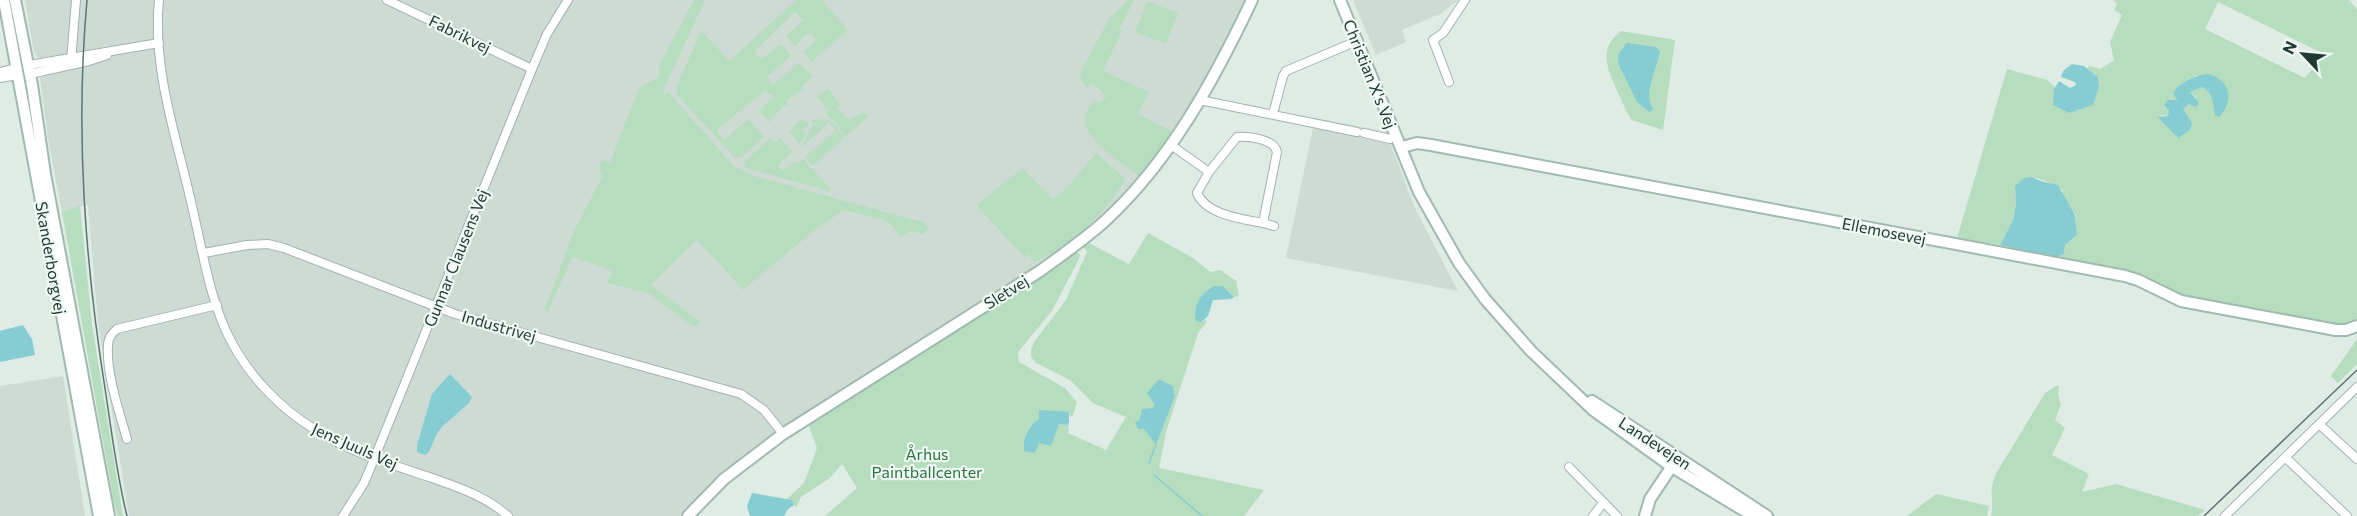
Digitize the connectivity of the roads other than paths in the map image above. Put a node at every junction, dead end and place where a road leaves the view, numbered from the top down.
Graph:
1 (76, 0) edge
2 (159, 0) edge
3 (387, 0) edge
4 (568, 0) edge
5 (1252, 0) edge
6 (1340, 0) edge
7 (1346, 0) edge
8 (1466, 0) edge
9 (8, 1) edge
10 (1357, 41) junction
11 (159, 43) junction
12 (71, 61) junction
13 (532, 69) junction
14 (21, 71) edge
15 (0, 78) edge
16 (1449, 82) dead end
17 (1200, 100) junction
18 (1273, 114) junction
19 (1395, 135) junction
20 (1171, 145) junction
21 (1403, 147) junction
22 (1209, 172) junction
23 (1263, 224) junction
24 (1274, 226) dead end
25 (204, 253) junction
26 (217, 305) junction
27 (436, 307) junction
28 (2357, 326) edge
29 (2357, 387) edge
30 (2319, 424) junction
31 (783, 434) junction
32 (127, 439) dead end
33 (375, 457) junction
34 (2286, 458) junction
35 (2357, 459) edge
36 (1672, 463) junction
37 (1569, 467) dead end
38 (1604, 503) junction
39 (99, 516) edge
40 (109, 516) edge
41 (343, 516) edge
42 (508, 516) edge
43 (688, 516) edge
44 (1593, 516) edge
45 (1617, 516) edge
46 (1645, 516) edge
47 (1753, 516) edge
48 (1767, 516) edge
49 (2225, 516) edge
50 (2347, 516) edge

1 - 12 street
2 - 11 street, Jens Juuls Vej
3 - 13 street, Fabrikvej
4 - 13 street, Gunnar Clausens Vej
5 - 17 main road, Sletvej
6 - 10 main road, Christian X's Vej
7 - 21 main road, Christian X's Vej
8 - 16 street
9 - 14 main road, Skanderborgvej
10 - 18 street
10 - 19 main road, Christian X's Vej
11 - 12 street
11 - 25 street, Jens Juuls Vej
12 - 14 street
13 - 27 street, Gunnar Clausens Vej
14 - 15 street
14 - 39 main road, Skanderborgvej
14 - 40 main road, Skanderborgvej
17 - 18 street
17 - 20 main road, Sletvej
18 - 19 street
19 - 21 main road, Christian X's Vej
20 - 22 street
20 - 31 main road, Sletvej
21 - 28 main road, Ellemosevej
21 - 36 main road, Landevejen
22 - 23 street
22 - 23 street
23 - 24 street
25 - 26 street, Jens Juuls Vej
25 - 27 street, Industrivej
26 - 32 street
26 - 33 street, Jens Juuls Vej
27 - 31 street, Industrivej
27 - 33 street, Gunnar Clausens Vej
29 - 30 street
30 - 34 street
30 - 35 street
31 - 43 main road, Sletvej
33 - 41 street, Gunnar Clausens Vej
33 - 42 street, Jens Juuls Vej
34 - 49 street
34 - 50 street
36 - 46 main road
36 - 47 main road, Landevejen
36 - 48 main road, Landevejen
37 - 38 street
38 - 44 street
38 - 45 street

